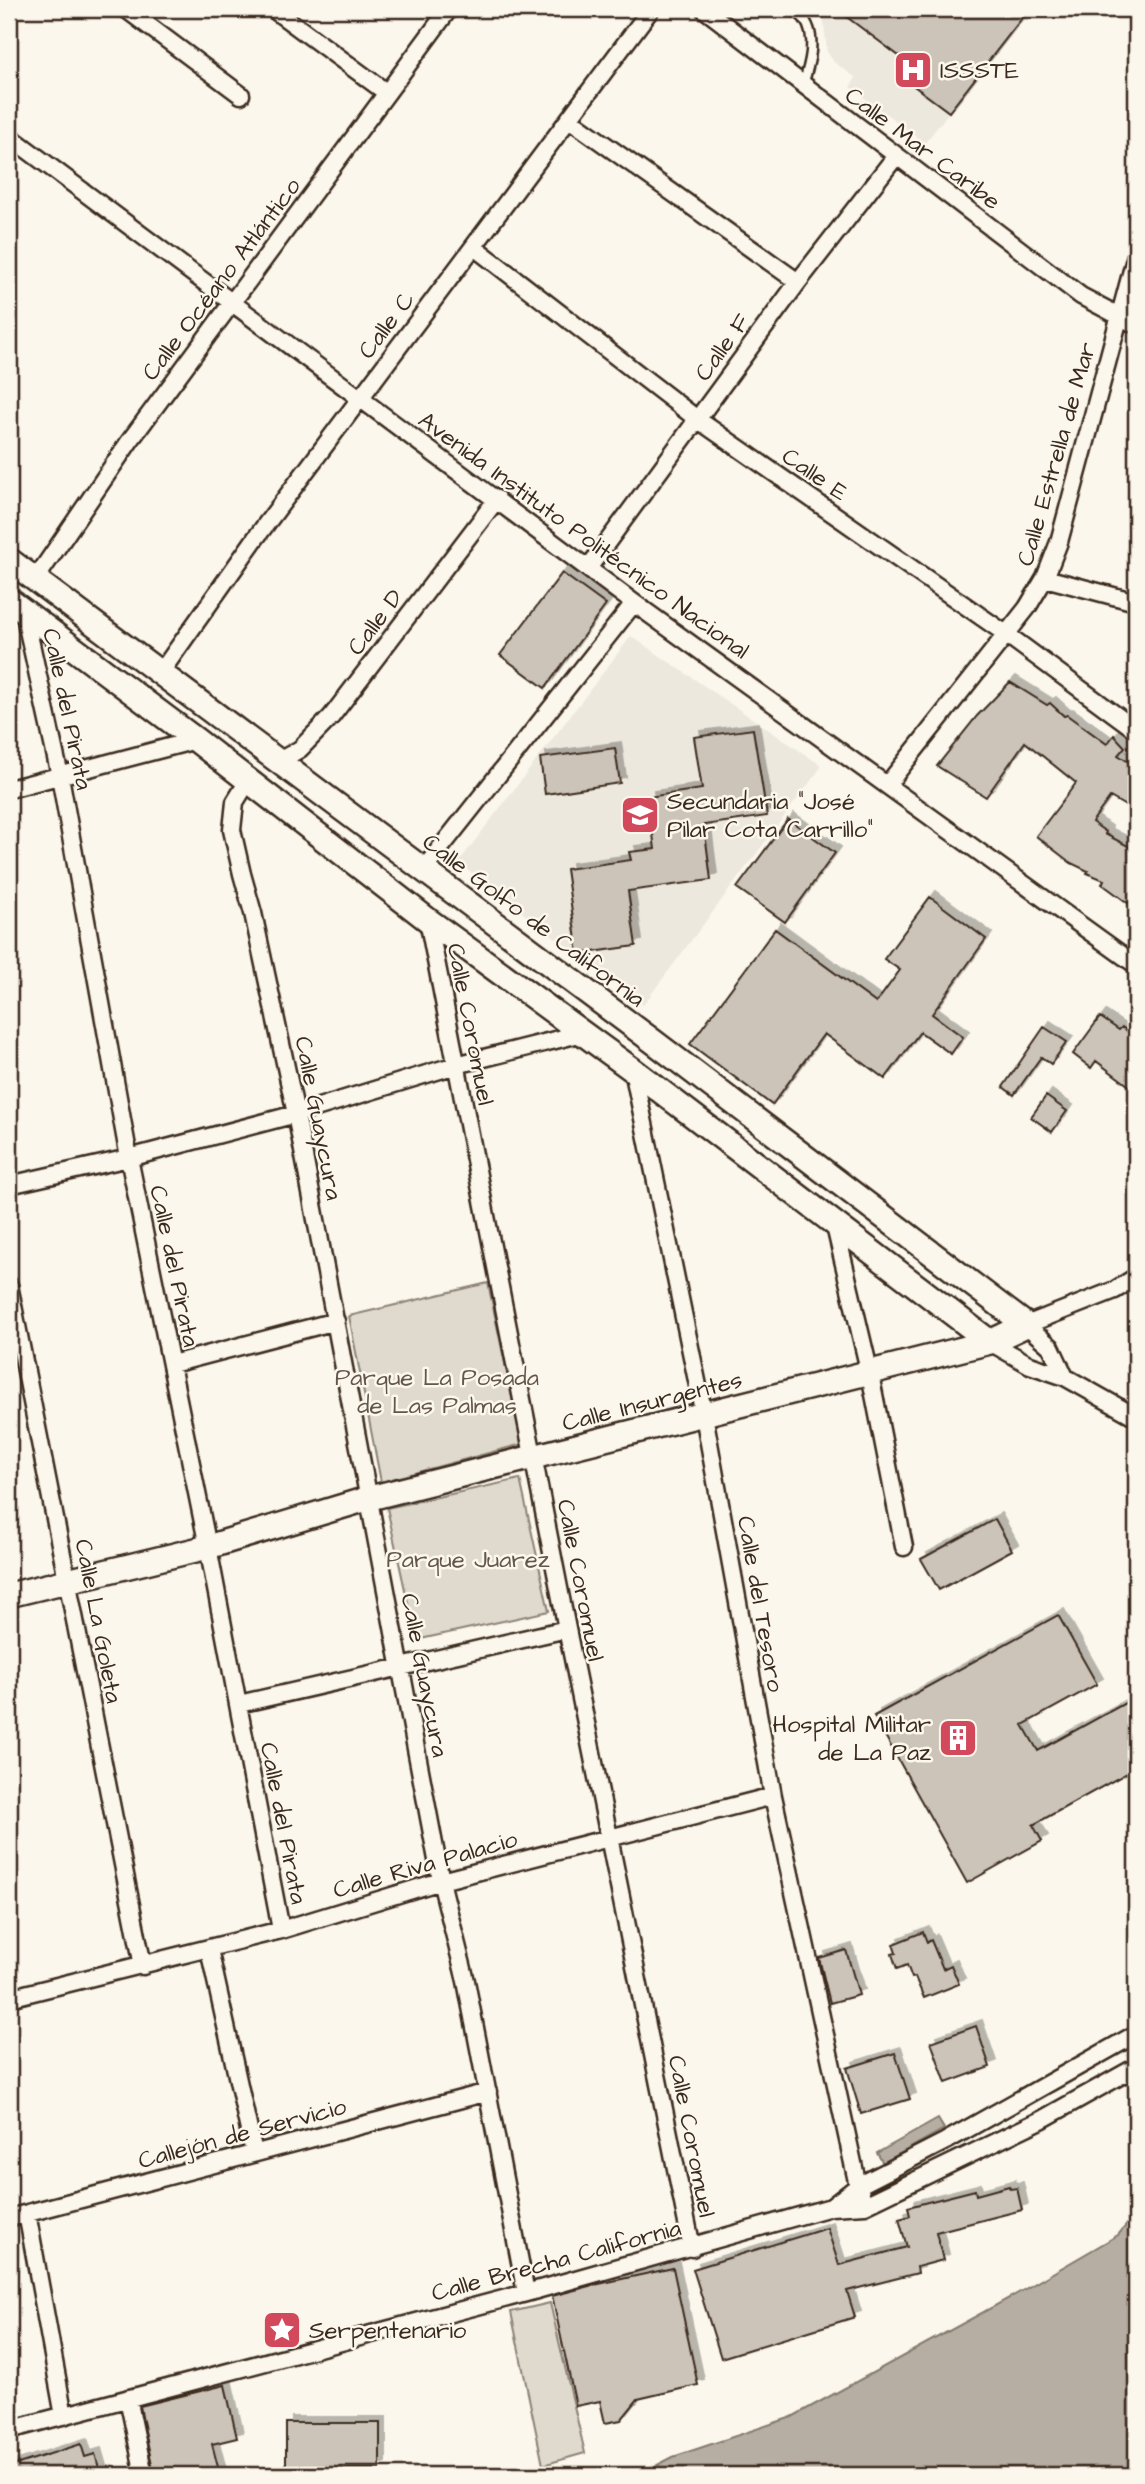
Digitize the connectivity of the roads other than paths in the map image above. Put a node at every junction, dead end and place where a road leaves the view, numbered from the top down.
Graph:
1 (126, 9) edge
2 (273, 9) edge
3 (449, 9) edge
4 (652, 9) edge
5 (790, 9) edge
6 (714, 11) edge
7 (803, 85) junction
8 (387, 93) junction
9 (241, 95) dead end
10 (569, 119) junction
11 (9, 136) edge
12 (896, 156) junction
13 (474, 247) junction
14 (1136, 255) edge
15 (798, 282) junction
16 (231, 303) junction
17 (1119, 317) junction
18 (1136, 325) edge
19 (360, 397) junction
20 (697, 419) junction
21 (497, 499) junction
22 (9, 560) edge
23 (589, 568) junction
24 (1045, 578) junction
25 (35, 580) junction
26 (1136, 602) edge
27 (634, 603) junction
28 (16, 606) edge
29 (1006, 634) junction
30 (160, 672) junction
31 (1136, 730) edge
32 (196, 740) junction
33 (279, 761) junction
34 (60, 776) junction
35 (248, 781) junction
36 (887, 785) junction
37 (9, 789) edge
38 (423, 870) junction
39 (428, 920) junction
40 (1136, 965) edge
41 (583, 1033) junction
42 (654, 1041) junction
43 (456, 1065) junction
44 (633, 1070) junction
45 (296, 1114) junction
46 (130, 1158) junction
47 (9, 1185) edge
48 (834, 1222) junction
49 (1136, 1277) edge
50 (9, 1285) edge
51 (336, 1321) junction
52 (1027, 1325) junction
53 (990, 1342) junction
54 (172, 1364) junction
55 (870, 1374) junction
56 (1065, 1377) junction
57 (704, 1415) junction
58 (1136, 1417) edge
59 (534, 1456) junction
60 (370, 1498) junction
61 (208, 1546) junction
62 (904, 1548) dead end
63 (68, 1580) junction
64 (9, 1595) edge
65 (567, 1629) junction
66 (400, 1667) junction
67 (239, 1704) junction
68 (773, 1796) junction
69 (609, 1837) junction
70 (441, 1881) junction
71 (281, 1930) junction
72 (209, 1949) junction
73 (143, 1966) junction
74 (9, 1998) edge
75 (1136, 2034) edge
76 (1136, 2067) edge
77 (488, 2092) junction
78 (254, 2153) junction
79 (858, 2186) junction
80 (865, 2205) junction
81 (831, 2207) junction
82 (27, 2213) junction
83 (9, 2218) edge
84 (692, 2248) junction
85 (526, 2293) junction
86 (128, 2398) junction
87 (64, 2416) junction
88 (9, 2430) edge
89 (144, 2475) edge

1 - 9 street
2 - 8 street
3 - 8 street, Calle Océano Atlántico
4 - 10 street, Calle C
5 - 7 lane
6 - 7 street, Calle Mar Caribe
7 - 12 street, Calle Mar Caribe
8 - 16 street, Calle Océano Atlántico
10 - 13 street, Calle C
10 - 15 street
11 - 16 street, Avenida Instituto Politécnico Nacional
12 - 15 street, Calle F
12 - 17 street, Calle Mar Caribe
13 - 19 street, Calle C
13 - 20 street, Calle E
14 - 17 street, Calle Estrella de Mar
15 - 20 street, Calle F
16 - 19 street, Avenida Instituto Politécnico Nacional
16 - 25 street, Calle Océano Atlántico
17 - 18 street, Calle Mar Caribe
17 - 24 street, Calle Estrella de Mar
19 - 21 street, Avenida Instituto Politécnico Nacional
19 - 30 street, Calle C
20 - 23 street, Calle F
20 - 29 street, Calle E
21 - 23 street, Avenida Instituto Politécnico Nacional
21 - 33 street, Calle D
22 - 25 street, Calle Golfo de California
23 - 27 street, Avenida Instituto Politécnico Nacional
24 - 26 street
24 - 29 street, Calle Estrella de Mar
25 - 28 street
25 - 30 street, Calle Golfo de California
27 - 36 street, Avenida Instituto Politécnico Nacional
27 - 38 street
28 - 32 street
28 - 34 street, Calle del Pirata
29 - 31 street, Calle E
29 - 36 street, Calle Estrella de Mar
30 - 33 street, Calle Golfo de California
32 - 34 street
32 - 35 street
33 - 35 street
33 - 38 street, Calle Golfo de California
34 - 37 street
34 - 46 street, Calle del Pirata
35 - 39 street
35 - 45 street, Calle Guaycura
36 - 40 street, Avenida Instituto Politécnico Nacional
38 - 39 street
38 - 42 street, Calle Golfo de California
39 - 41 street
39 - 43 street, Calle Coromuel
41 - 43 street
41 - 44 street
42 - 44 street
42 - 52 street, Calle Golfo de California
43 - 45 street
43 - 59 street, Calle Coromuel
44 - 48 street
44 - 57 street, Calle del Tesoro
45 - 46 street
45 - 51 street, Calle Guaycura
46 - 47 street
46 - 54 street, Calle del Pirata
48 - 53 street
48 - 55 street
49 - 52 street, Calle Insurgentes
50 - 63 street, Calle La Goleta
51 - 54 street
51 - 60 street, Calle Guaycura
52 - 53 street, Calle Insurgentes
52 - 56 street
53 - 55 street, Calle Insurgentes
53 - 56 street
54 - 61 street, Calle del Pirata
55 - 57 street, Calle Insurgentes
55 - 62 street
56 - 58 street
57 - 59 street, Calle Insurgentes
57 - 68 street, Calle del Tesoro
59 - 60 street, Calle Insurgentes
59 - 65 street, Calle Coromuel
60 - 61 street, Calle Insurgentes
60 - 66 street, Calle Guaycura
61 - 63 street, Calle Insurgentes
61 - 67 street, Calle del Pirata
63 - 64 street, Calle Insurgentes
63 - 73 street, Calle La Goleta
65 - 66 street
65 - 69 street, Calle Coromuel
66 - 67 street
66 - 70 street, Calle Guaycura
67 - 71 street, Calle del Pirata
68 - 69 street, Calle Riva Palacio
68 - 79 street, Calle del Tesoro
69 - 70 street, Calle Riva Palacio
69 - 84 street, Calle Coromuel
70 - 71 street, Calle Riva Palacio
70 - 77 street, Calle Guaycura
71 - 72 street, Calle Riva Palacio
72 - 73 street, Calle Riva Palacio
72 - 78 street
73 - 74 street, Calle Riva Palacio
75 - 79 street
76 - 80 street
77 - 78 street, Callejón de Servicio
77 - 85 street, Calle Guaycura
78 - 82 street, Callejón de Servicio
79 - 80 street, Calle del Tesoro
79 - 81 street
80 - 81 street
81 - 84 street, Calle Brecha California
82 - 83 street, Callejón de Servicio
82 - 87 street
84 - 85 street, Calle Brecha California
85 - 86 street, Calle Brecha California
86 - 87 street, Calle Brecha California
86 - 89 street
87 - 88 street, Calle Brecha California

